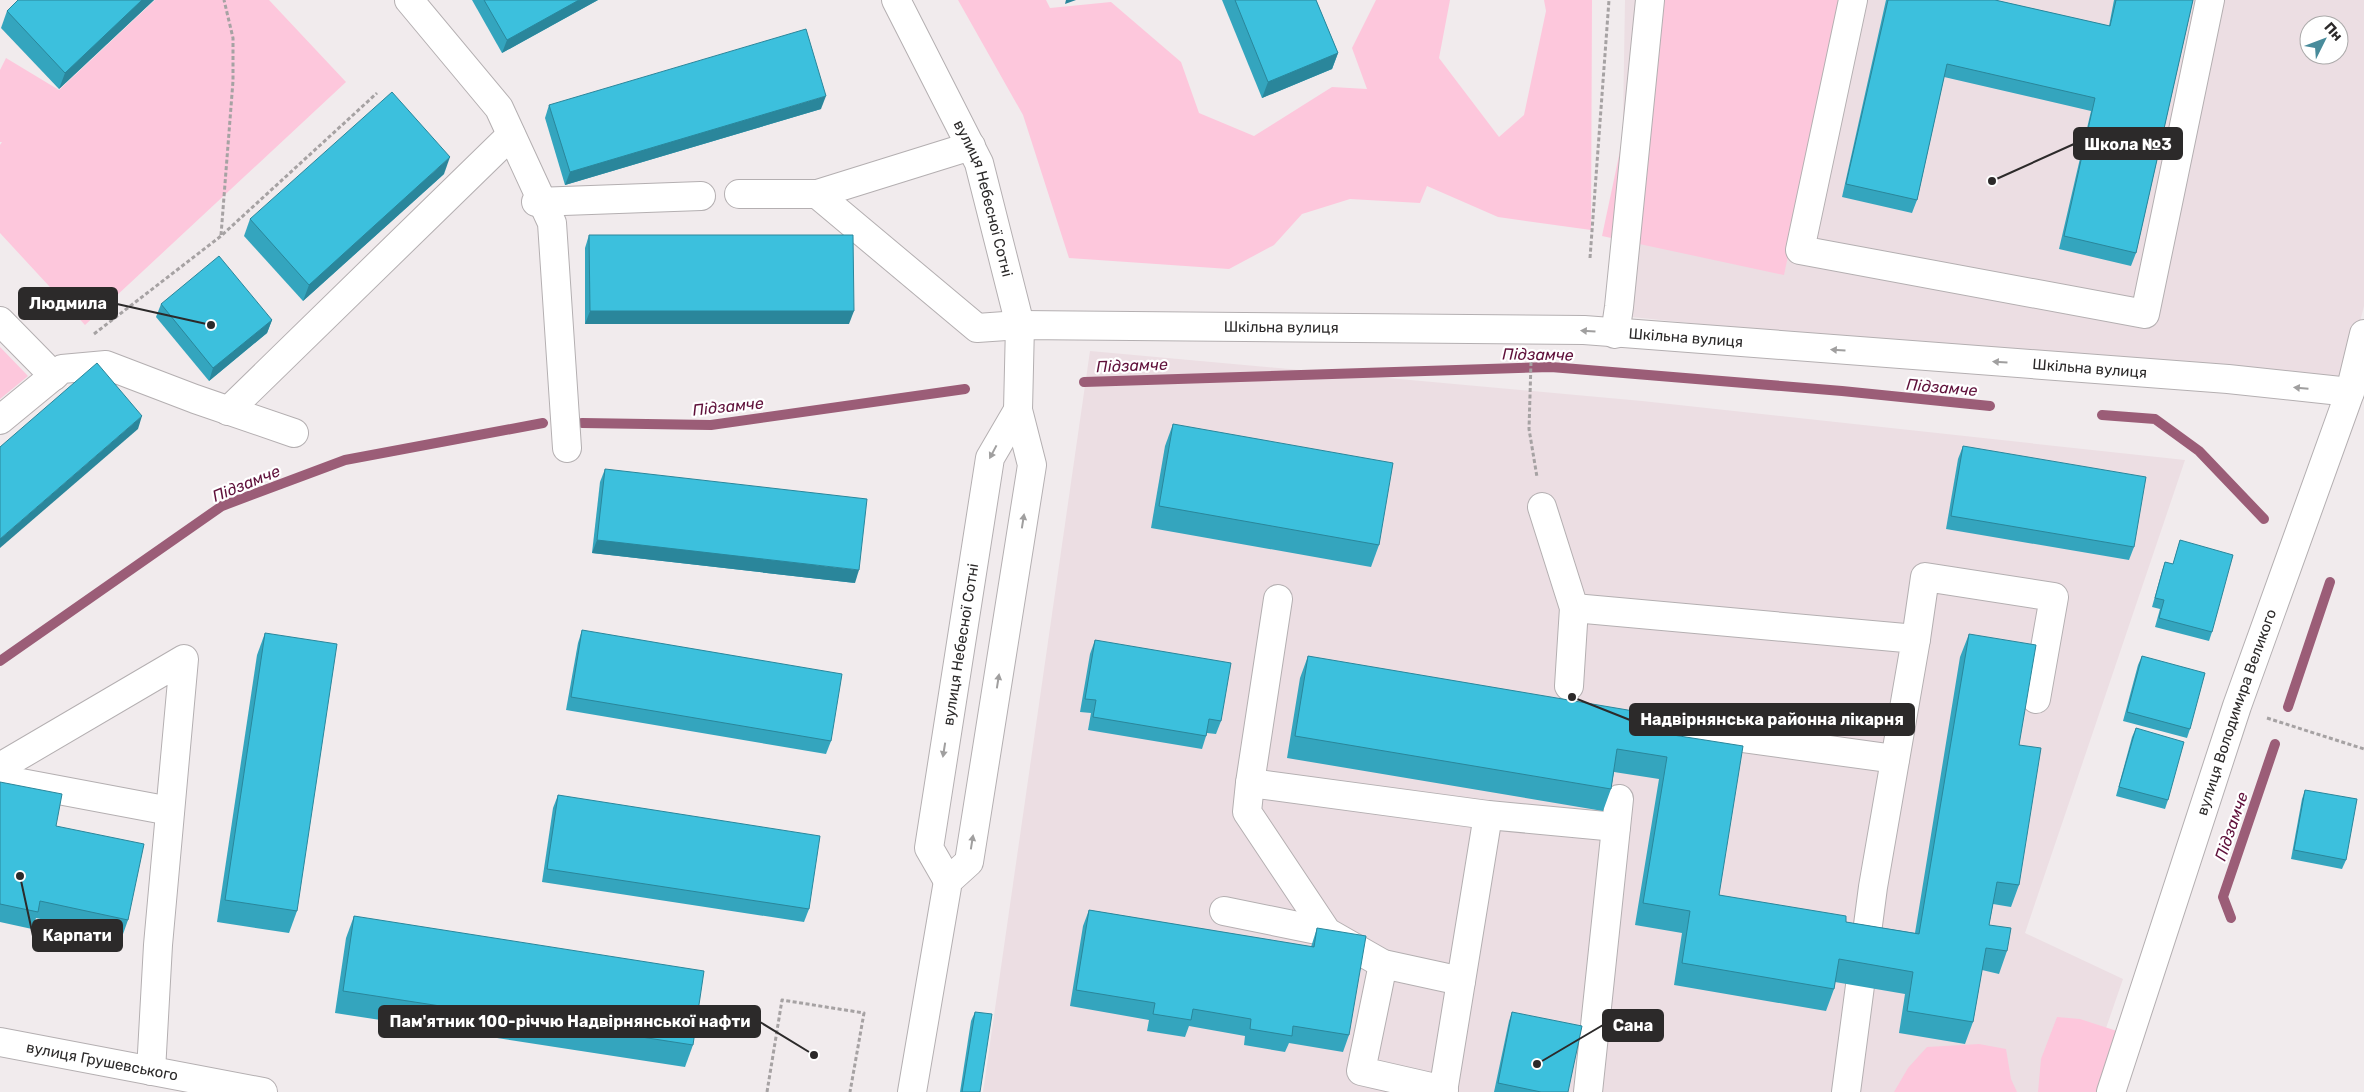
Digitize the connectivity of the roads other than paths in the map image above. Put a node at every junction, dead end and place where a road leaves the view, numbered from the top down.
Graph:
1 (409, 0) edge
2 (896, 0) edge
3 (1650, 0) edge
4 (1853, 0) edge
5 (2210, 0) edge
6 (512, 135) junction
7 (971, 146) junction
8 (739, 194) dead end
9 (817, 194) junction
10 (701, 196) dead end
11 (539, 201) junction
12 (0, 320) edge
13 (1020, 325) junction
14 (1615, 334) junction
15 (2363, 343) edge
16 (54, 376) junction
17 (2350, 392) junction
18 (1018, 410) junction
19 (228, 411) junction
20 (0, 420) edge
21 (294, 433) dead end
22 (567, 448) dead end
23 (1542, 508) road end
24 (1278, 599) dead end
25 (1574, 608) junction
26 (1916, 639) junction
27 (1569, 686) dead end
28 (2036, 699) dead end
29 (1669, 728) edge
30 (1895, 759) junction
31 (0, 767) edge
32 (0, 779) edge
33 (1250, 783) junction
34 (1619, 799) dead end
35 (170, 811) junction
36 (1488, 815) junction
37 (1616, 828) junction
38 (948, 881) junction
39 (1299, 891) junction
40 (1224, 911) dead end
41 (1295, 926) junction
42 (1327, 932) junction
43 (1383, 964) junction
44 (1461, 981) junction
45 (0, 1042) edge
46 (151, 1071) junction
47 (1443, 1091) edge
48 (263, 1092) edge
49 (912, 1092) edge
50 (1588, 1092) edge
51 (1846, 1092) edge
52 (2111, 1092) edge

1 - 6 street
2 - 7 street, вулиця Небесної Сотні
3 - 14 street
4 - 5 street
6 - 11 street
6 - 19 street
7 - 9 street
7 - 13 street, вулиця Небесної Сотні
8 - 9 street
9 - 13 street, Шкільна вулиця
10 - 11 street
11 - 22 street
12 - 16 street
14 -> 13 street, Шкільна вулиця
13 - 18 street, вулиця Небесної Сотні
17 -> 14 street, Шкільна вулиця
15 - 17 street, вулиця Володимира Великого
16 - 19 street
16 - 20 street
17 - 52 street, вулиця Володимира Великого
38 -> 18 street, вулиця Небесної Сотні
18 -> 38 street, вулиця Небесної Сотні
19 - 21 street
23 - 25 street
24 - 33 street
25 - 26 street
25 - 27 street
26 - 28 street
26 - 30 street
29 - 30 street
30 - 51 street
31 - 35 street
32 - 35 street
33 - 36 street
33 - 39 street
34 - 37 street
35 - 46 street
36 - 37 street
36 - 44 street
37 - 50 street
38 - 49 street
39 - 41 street
39 - 42 street
40 - 41 street
41 - 42 street
42 - 43 street
43 - 44 street
43 - 47 street
44 - 47 street
45 - 46 street, вулиця Грушевського
46 - 48 street, вулиця Грушевського

